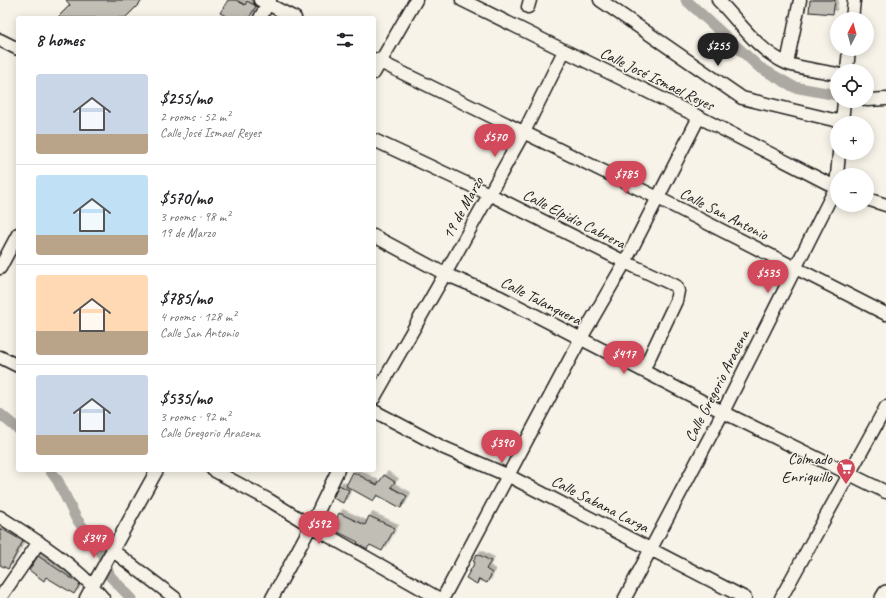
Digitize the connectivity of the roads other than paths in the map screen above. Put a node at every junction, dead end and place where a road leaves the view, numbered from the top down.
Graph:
1 (416, 0) edge
2 (462, 0) edge
3 (600, 0) edge
4 (718, 0) edge
5 (800, 0) edge
6 (854, 0) edge
7 (266, 1) edge
8 (853, 12) edge
9 (261, 16) edge
10 (292, 16) edge
11 (0, 40) edge
12 (16, 48) edge
13 (564, 51) junction
14 (787, 63) junction
15 (376, 65) edge
16 (830, 72) edge
17 (886, 99) edge
18 (874, 100) edge
19 (699, 117) junction
20 (830, 119) edge
21 (524, 132) junction
22 (376, 141) edge
23 (830, 185) edge
24 (489, 194) junction
25 (658, 198) junction
26 (830, 199) edge
27 (874, 201) edge
28 (886, 205) edge
29 (376, 237) edge
30 (16, 238) edge
31 (625, 262) junction
32 (0, 268) edge
33 (794, 268) junction
34 (445, 274) junction
35 (886, 314) edge
36 (580, 340) junction
37 (0, 357) edge
38 (16, 365) edge
39 (643, 371) junction
40 (376, 395) edge
41 (886, 407) edge
42 (376, 412) edge
43 (723, 412) junction
44 (156, 472) edge
45 (217, 472) edge
46 (337, 472) edge
47 (849, 474) junction
48 (509, 476) junction
49 (886, 492) edge
50 (0, 518) edge
51 (311, 526) junction
52 (39, 542) junction
53 (651, 549) junction
54 (111, 552) junction
55 (93, 586) junction
56 (886, 593) edge
57 (0, 598) edge
58 (86, 598) edge
59 (103, 598) edge
60 (176, 598) edge
61 (272, 598) edge
62 (438, 598) edge
63 (443, 598) edge
64 (625, 598) edge
65 (745, 598) edge
66 (781, 598) edge
67 (883, 598) edge

1 - 15 street
2 - 13 street, Calle José Ismael Reyes
3 - 20 street
4 - 14 street
5 - 14 street
6 - 8 street
7 - 9 street
7 - 10 street
11 - 12 street
13 - 19 street, Calle José Ismael Reyes
13 - 21 street, 19 de Marzo
14 - 16 street
15 - 21 street, Calle San Antonio
17 - 18 street
19 - 23 street, Calle José Ismael Reyes
19 - 25 street
21 - 24 street, 19 de Marzo
21 - 25 street, Calle San Antonio
22 - 24 street, Calle Elpidio Cabrera
24 - 31 street, Calle Elpidio Cabrera
24 - 34 street, 19 de Marzo
25 - 31 street
25 - 33 street, Calle San Antonio
26 - 33 street, Calle Gregorio Aracena
27 - 28 street
29 - 34 street, Calle Talanquera
30 - 32 street
31 - 36 street
31 - 39 street, Calle Elpidio Cabrera
33 - 35 street, Calle San Antonio
33 - 43 street, Calle Gregorio Aracena
34 - 36 street, Calle Talanquera
34 - 40 street, 19 de Marzo
36 - 39 street, Calle Talanquera
36 - 48 street
37 - 38 street
39 - 43 street, Calle Talanquera
41 - 47 street
42 - 48 street, Calle Sabana Larga
43 - 47 street, Calle Talanquera
43 - 53 street, Calle Gregorio Aracena
44 - 54 street
45 - 51 street
46 - 51 street
47 - 49 street, Calle Talanquera
47 - 66 street
48 - 53 street, Calle Sabana Larga
48 - 63 street
50 - 52 street
51 - 61 street
51 - 62 street
52 - 55 street
52 - 57 street
53 - 64 street, Calle Gregorio Aracena
53 - 65 street, Calle Sabana Larga
54 - 55 street
54 - 60 street
55 - 58 street
55 - 59 street
56 - 67 main road

